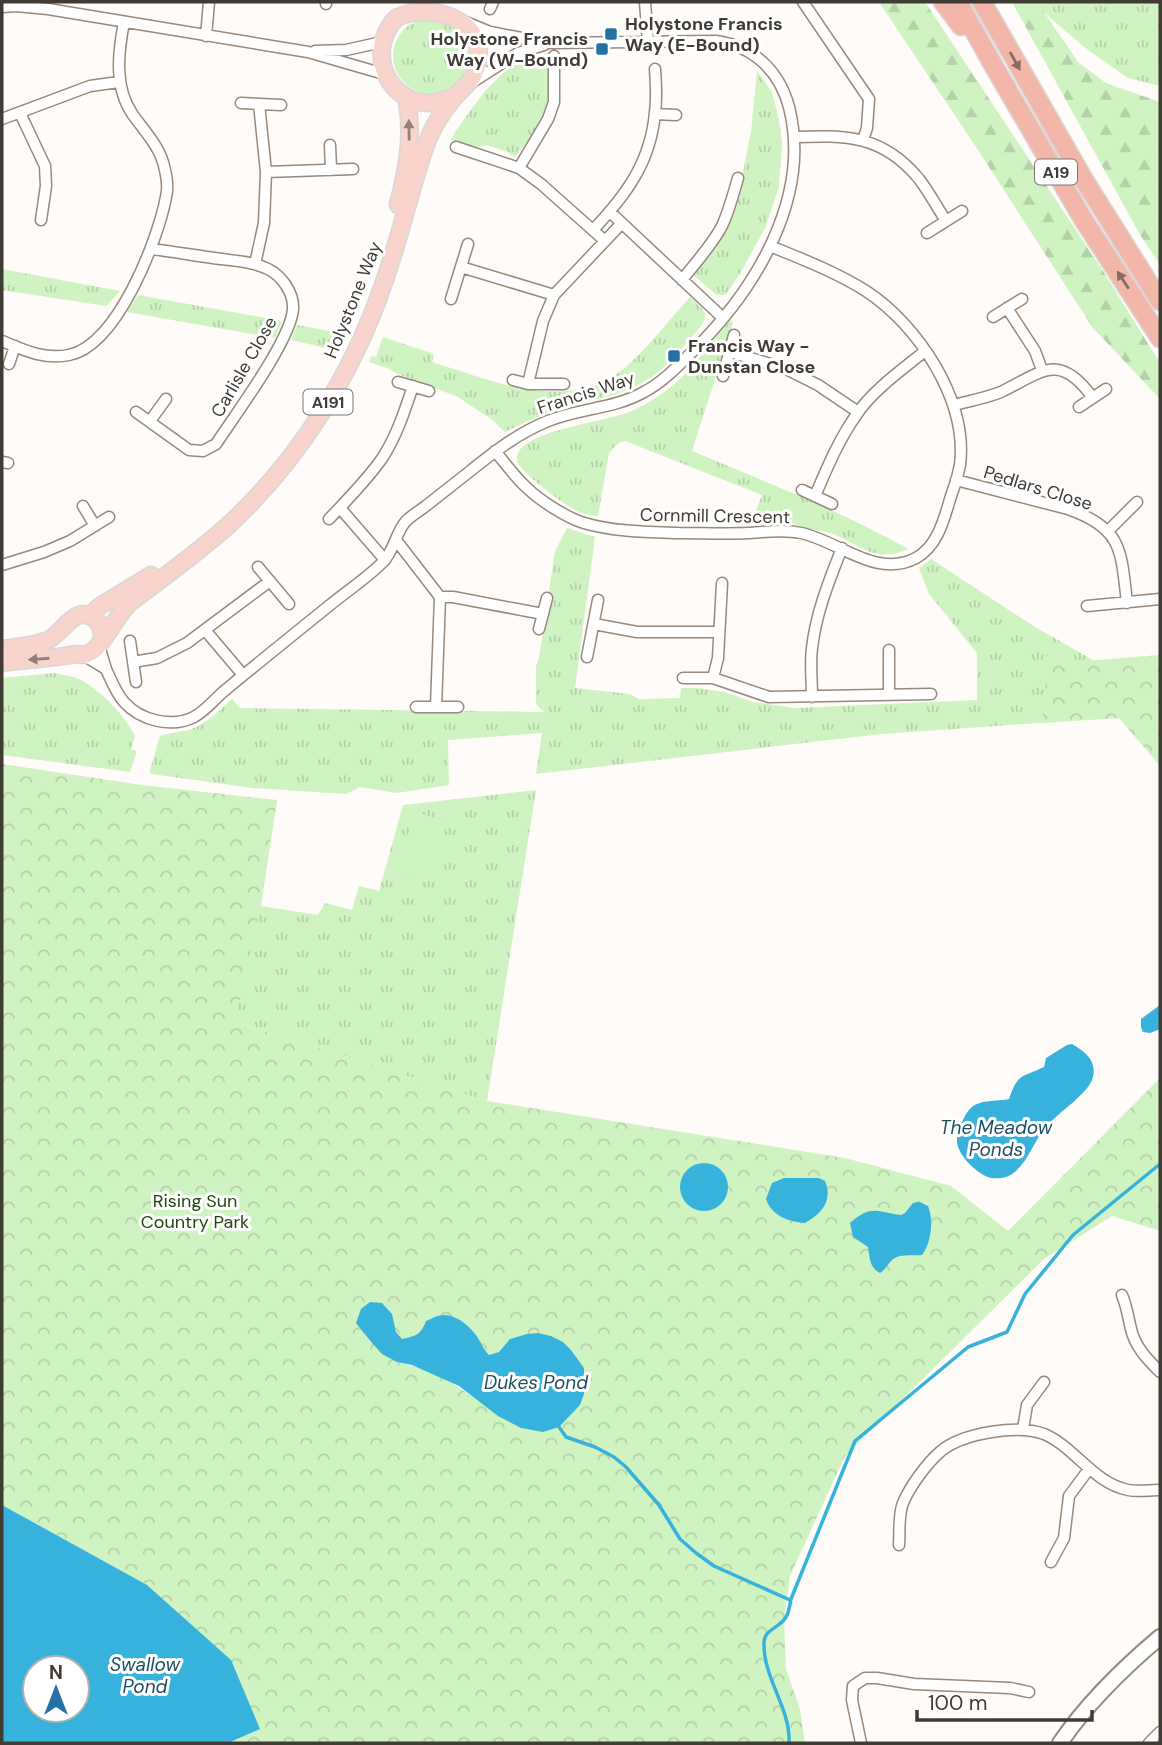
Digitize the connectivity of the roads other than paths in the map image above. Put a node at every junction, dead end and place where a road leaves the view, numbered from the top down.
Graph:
1 (209, 2) edge
2 (398, 2) edge
3 (645, 2) edge
4 (803, 2) edge
5 (943, 2) edge
6 (958, 2) edge
7 (982, 2) edge
8 (443, 5) edge
9 (2, 7) edge
10 (395, 18) junction
11 (124, 22) junction
12 (466, 22) junction
13 (206, 36) junction
14 (382, 42) junction
15 (648, 42) junction
16 (548, 43) junction
17 (307, 52) junction
18 (554, 56) dead end
19 (655, 69) dead end
20 (996, 70) junction
21 (384, 74) junction
22 (119, 82) junction
23 (460, 92) junction
24 (406, 97) junction
25 (241, 103) dead end
26 (259, 104) junction
27 (281, 105) dead end
28 (20, 113) junction
29 (655, 114) junction
30 (676, 115) dead end
31 (2, 119) edge
32 (794, 137) junction
33 (863, 140) junction
34 (330, 145) dead end
35 (456, 147) dead end
36 (519, 168) junction
37 (353, 169) dead end
38 (331, 170) junction
39 (266, 172) junction
40 (737, 178) dead end
41 (962, 211) dead end
42 (610, 212) junction
43 (41, 220) dead end
44 (946, 221) junction
45 (622, 223) junction
46 (593, 230) junction
47 (927, 233) dead end
48 (605, 241) junction
49 (468, 244) dead end
50 (770, 246) junction
51 (152, 249) junction
52 (255, 264) junction
53 (461, 267) junction
54 (682, 279) junction
55 (554, 295) junction
56 (452, 299) dead end
57 (1022, 299) dead end
58 (1160, 301) edge
59 (1007, 308) junction
60 (993, 317) dead end
61 (723, 318) junction
62 (734, 335) dead end
63 (1160, 338) edge
64 (2, 341) edge
65 (15, 346) junction
66 (925, 351) junction
67 (730, 352) junction
68 (9, 364) dead end
69 (1042, 370) junction
70 (723, 376) dead end
71 (513, 380) dead end
72 (398, 382) dead end
73 (528, 384) junction
74 (564, 384) dead end
75 (413, 386) junction
76 (1106, 389) dead end
77 (429, 391) dead end
78 (166, 398) dead end
79 (1093, 398) junction
80 (954, 405) junction
81 (1079, 408) dead end
82 (136, 412) dead end
83 (858, 412) junction
84 (150, 422) junction
85 (495, 451) junction
86 (956, 480) junction
87 (802, 490) dead end
88 (815, 496) junction
89 (1137, 502) dead end
90 (832, 504) dead end
91 (83, 506) dead end
92 (340, 508) junction
93 (109, 517) dead end
94 (329, 519) dead end
95 (95, 526) junction
96 (1108, 531) junction
97 (396, 540) junction
98 (842, 548) junction
99 (385, 560) junction
100 (2, 565) edge
101 (258, 567) dead end
102 (270, 581) junction
103 (722, 583) dead end
104 (440, 597) junction
105 (547, 598) dead end
106 (1160, 599) edge
107 (598, 600) dead end
108 (1127, 603) junction
109 (289, 604) dead end
110 (1087, 606) dead end
111 (543, 614) junction
112 (89, 616) junction
113 (594, 624) junction
114 (63, 629) junction
115 (539, 629) dead end
116 (205, 630) junction
117 (719, 632) junction
118 (130, 641) dead end
119 (100, 643) junction
120 (2, 649) edge
121 (889, 650) dead end
122 (79, 654) junction
123 (587, 657) dead end
124 (133, 662) junction
125 (2, 663) edge
126 (106, 669) junction
127 (243, 675) junction
128 (683, 678) dead end
129 (713, 678) junction
130 (136, 681) dead end
131 (931, 694) dead end
132 (889, 695) junction
133 (812, 697) junction
134 (416, 707) dead end
135 (436, 707) junction
136 (458, 707) dead end
137 (1122, 1295) dead end
138 (1160, 1372) edge
139 (1044, 1382) dead end
140 (1023, 1430) junction
141 (1089, 1469) junction
142 (1160, 1490) edge
143 (899, 1545) dead end
144 (1051, 1562) dead end
145 (1160, 1637) edge
146 (1029, 1692) dead end
147 (1160, 1732) edge
148 (861, 1743) edge
149 (1061, 1743) edge
150 (1149, 1743) edge

1 - 13 street
2 - 10 main road
3 - 15 street
4 - 33 street
5 - 20 highway
6 - 20 highway, A19
7 -> 58 highway, A19
8 - 10 main road
8 - 12 main road
9 - 11 street
10 - 14 main road
11 - 13 street
11 - 22 street
12 - 16 street, Francis Way
12 - 23 main road, Holystone Way / A191
13 - 17 street
14 - 17 street
14 - 21 main road
15 - 16 street, Francis Way
15 - 32 street, Francis Way
16 - 23 street, Francis Way
17 - 21 street
18 - 36 street
19 - 29 street
63 -> 20 highway, A19
21 - 24 main road
22 - 28 street
22 - 51 street
23 - 24 main road
23 - 119 main road, Holystone Way / A191
112 -> 24 main road, Holystone Way / A191
25 - 26 street
26 - 27 street
26 - 39 street
28 - 31 street
28 - 43 street
29 - 30 street
29 - 42 street
32 - 33 street
32 - 50 street, Francis Way
33 - 44 street
34 - 38 street
35 - 36 street
36 - 46 street
37 - 38 street
38 - 39 street
39 - 52 street
40 - 54 street
41 - 44 street
42 - 45 street
42 - 46 street
44 - 47 street
45 - 48 street
45 - 54 street
46 - 48 street
48 - 55 street
49 - 53 street
50 - 61 street, Francis Way
50 - 66 street, Cornmill Crescent
51 - 52 street, Carlisle Close
51 - 65 street
52 - 84 street, Carlisle Close
53 - 55 street
53 - 56 street
54 - 61 street
55 - 73 street
57 - 59 street
59 - 60 street
59 - 69 street
61 - 85 street, Francis Way
62 - 67 street
64 - 65 street
65 - 68 street
66 - 80 street, Cornmill Crescent
66 - 83 street
67 - 70 street
67 - 83 street
69 - 79 street
69 - 80 street
71 - 73 street
72 - 75 street
73 - 74 street
75 - 77 street
75 - 92 street
76 - 79 street
78 - 84 street
79 - 81 street
80 - 86 street, Cornmill Crescent
82 - 84 street, Carlisle Close
83 - 88 street
85 - 97 street, Francis Way
85 - 98 street, Cornmill Crescent
86 - 96 street, Pedlars Close
86 - 98 street, Cornmill Crescent
87 - 88 street
88 - 90 street
89 - 96 street, Pedlars Close
91 - 95 street
92 - 94 street
92 - 99 street
93 - 95 street
95 - 100 street
96 - 108 street, Pedlars Close
97 - 99 street, Francis Way
97 - 104 street
98 - 133 street
99 - 127 street, Francis Way
101 - 102 street
102 - 109 street
102 - 116 street
103 - 117 street
104 - 111 street
104 - 135 street
105 - 111 street
106 - 108 street
107 - 113 street
108 - 110 street
111 - 115 street
112 - 114 main road, Holystone Way / A191
112 - 119 main road
113 - 117 street
113 - 123 street
114 - 120 main road, Holystone Way / A191
114 - 122 main road
116 - 124 street
116 - 127 street
117 - 129 street
118 - 124 street
119 - 122 main road, Holystone Way / A191
119 - 126 street, Francis Way
121 - 132 street
122 -> 125 main road, Holystone Way / A191
122 - 126 street, Francis Way
124 - 130 street
126 - 127 street, Francis Way
128 - 129 street
129 - 133 street
131 - 132 street
132 - 133 street
134 - 135 street
135 - 136 street
137 - 138 street
139 - 140 street
140 - 141 street
140 - 143 street
141 - 142 street
141 - 144 street
145 - 149 street
146 - 148 street
147 - 150 street

